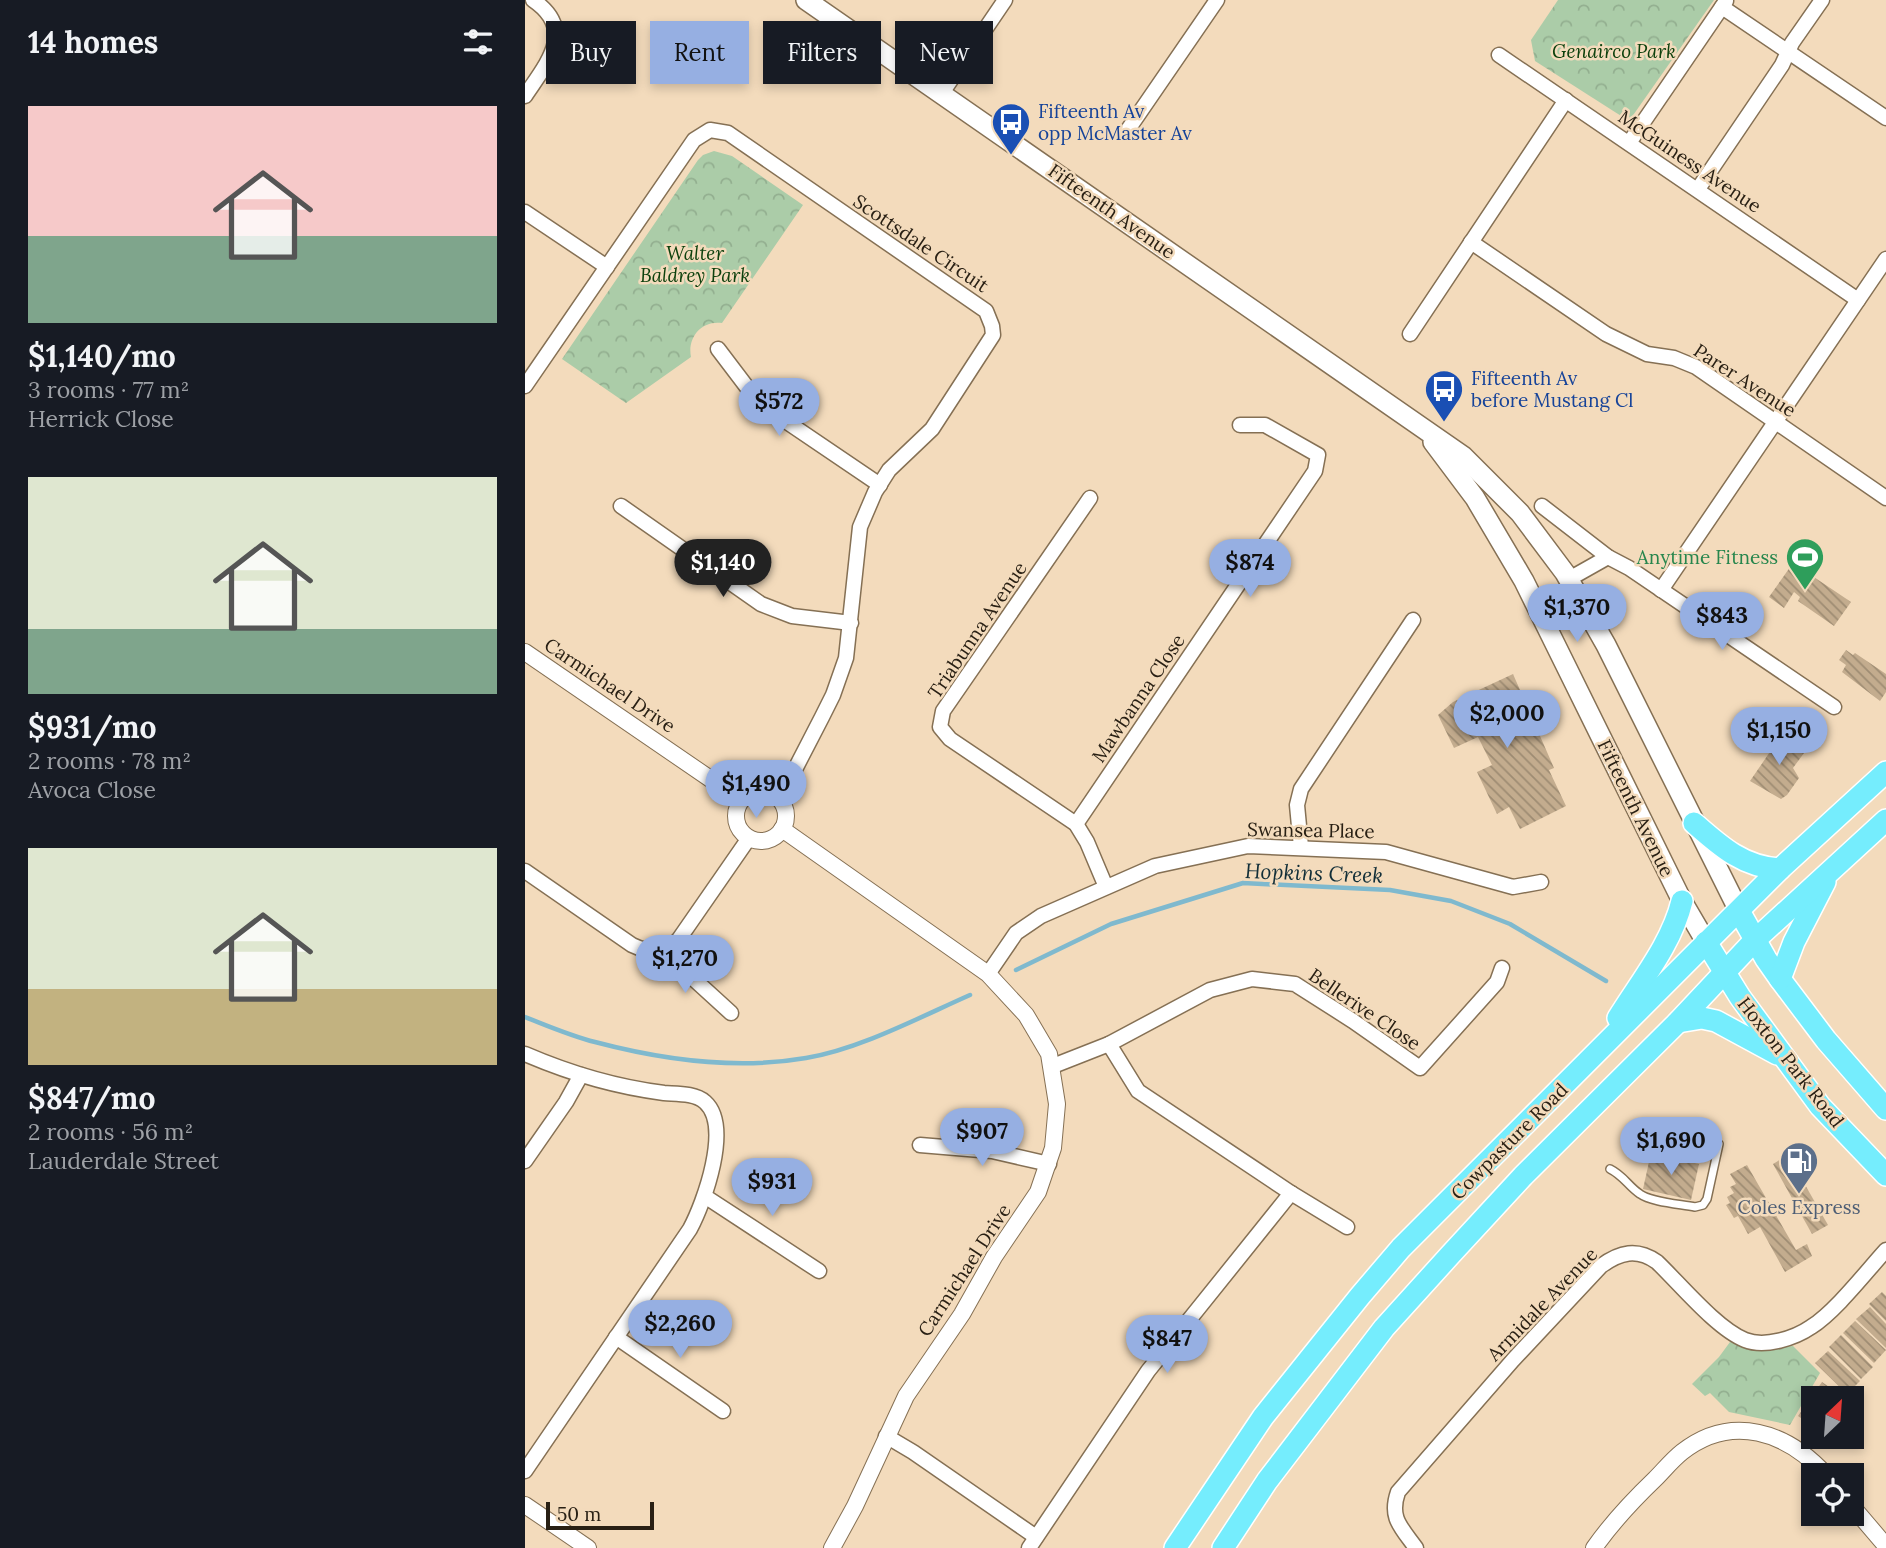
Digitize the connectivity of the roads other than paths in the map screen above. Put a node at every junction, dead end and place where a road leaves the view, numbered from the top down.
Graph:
1 (533, 0) edge
2 (806, 0) edge
3 (1005, 0) edge
4 (1217, 0) edge
5 (1822, 0) edge
6 (1724, 3) edge
7 (1788, 52) junction
8 (1499, 55) dead end
9 (942, 93) junction
10 (525, 96) edge
11 (1566, 100) junction
12 (1886, 117) edge
13 (1127, 131) dead end
14 (1629, 143) junction
15 (1698, 189) junction
16 (525, 212) edge
17 (1471, 242) junction
18 (1886, 259) edge
19 (607, 267) junction
20 (1858, 300) junction
21 (1410, 334) dead end
22 (718, 349) dead end
23 (525, 386) edge
24 (1417, 422) junction
25 (1776, 422) junction
26 (1240, 425) dead end
27 (880, 485) junction
28 (1090, 498) dead end
29 (1886, 498) edge
30 (621, 506) dead end
31 (1542, 506) dead end
32 (1608, 557) junction
33 (1569, 579) junction
34 (1661, 590) junction
35 (1413, 620) dead end
36 (851, 623) junction
37 (525, 652) edge
38 (1834, 707) dead end
39 (1886, 772) edge
40 (776, 796) junction
41 (741, 800) junction
42 (1886, 820) edge
43 (1694, 823) junction
44 (1076, 824) junction
45 (782, 829) junction
46 (749, 838) junction
47 (1301, 847) junction
48 (1832, 868) junction
49 (1780, 869) junction
50 (525, 871) edge
51 (1541, 882) dead end
52 (1106, 887) junction
53 (1682, 901) junction
54 (1739, 911) junction
55 (1755, 940) junction
56 (1706, 942) junction
57 (668, 950) junction
58 (1502, 968) dead end
59 (1724, 971) junction
60 (988, 974) junction
61 (1780, 979) junction
62 (731, 1013) dead end
63 (1678, 1022) junction
64 (1109, 1044) junction
65 (1597, 1052) junction
66 (525, 1054) edge
67 (1785, 1059) junction
68 (1053, 1066) junction
69 (581, 1074) junction
70 (1886, 1109) edge
71 (1720, 1144) dead end
72 (920, 1145) dead end
73 (525, 1161) edge
74 (1049, 1164) junction
75 (1610, 1169) dead end
76 (1886, 1175) edge
77 (1290, 1193) junction
78 (706, 1197) junction
79 (1347, 1227) dead end
80 (1886, 1250) edge
81 (819, 1271) dead end
82 (616, 1338) junction
83 (723, 1412) dead end
84 (886, 1436) junction
85 (1813, 1463) edge
86 (525, 1471) edge
87 (525, 1504) edge
88 (1864, 1520) edge
89 (1033, 1543) edge
90 (1886, 1546) edge
91 (582, 1547) edge
92 (832, 1548) edge
93 (1175, 1548) edge
94 (1223, 1548) edge
95 (1416, 1548) edge
96 (1594, 1548) edge

1 - 10 street
2 - 9 main road, Fifteenth Avenue
3 - 9 street
4 - 13 street
5 - 7 street
6 - 7 street
6 - 14 street
7 - 12 street
7 - 15 street
8 - 11 street, McGuiness Avenue
9 - 24 main road, Fifteenth Avenue
11 - 14 street, McGuiness Avenue
11 - 17 street
14 - 15 street, McGuiness Avenue
15 - 20 street, McGuiness Avenue
16 - 19 street
17 - 21 street
17 - 25 street, Parer Avenue
18 - 20 street
19 - 23 street, Scottsdale Circuit
19 - 27 street, Scottsdale Circuit
20 - 25 street
22 - 27 street
24 - 33 main road, Fifteenth Avenue
24 - 53 main road, Fifteenth Avenue
25 - 29 street, Parer Avenue
25 - 34 street
26 - 44 street, Mawbanna Close
27 - 36 street, Scottsdale Circuit
28 - 44 street, Triabunna Avenue
30 - 36 street
31 - 32 street
32 - 33 street
32 - 34 street
33 - 43 main road, Fifteenth Avenue
34 - 38 street
35 - 47 street
36 - 40 street, Scottsdale Circuit
37 - 41 street, Carmichael Drive
39 - 49 main road, Cowpasture Road
40 - 41 street
40 - 45 street
41 - 46 street
42 - 48 main road, Cowpasture Road
43 - 49 main road
43 - 54 main road, Fifteenth Avenue
44 - 52 street, Triabunna Avenue
45 - 46 street
45 - 60 street, Carmichael Drive
46 - 57 street
47 - 51 street, Swansea Place
47 - 52 street, Swansea Place
48 - 55 main road, Cowpasture Road
48 - 61 main road
49 - 54 main road, Cowpasture Road
50 - 57 street
52 - 60 street, Swansea Place
53 - 56 main road, Fifteenth Avenue
53 - 65 main road
54 - 55 main road
54 - 56 main road, Cowpasture Road
55 - 59 main road, Cowpasture Road
55 - 61 main road
56 - 59 main road, Hoxton Park Road
56 - 65 main road, Cowpasture Road
57 - 62 street
58 - 64 street, Bellerive Close
59 - 63 main road, Cowpasture Road
59 - 67 main road, Hoxton Park Road
60 - 68 street, Carmichael Drive
61 - 70 main road
63 - 67 main road
63 - 94 main road, Cowpasture Road
64 - 68 street, Bellerive Close
64 - 77 street
65 - 93 main road, Cowpasture Road
66 - 69 street
67 - 76 main road, Hoxton Park Road
68 - 74 street, Carmichael Drive
69 - 73 street
69 - 78 street
71 - 75 lane
72 - 74 street
74 - 84 street, Carmichael Drive
77 - 79 street
77 - 89 street
78 - 81 street
78 - 82 street
80 - 95 street, Armidale Avenue
82 - 83 street
82 - 86 street
84 - 89 street
84 - 92 street, Carmichael Drive
85 - 96 street
87 - 91 street
88 - 90 street

